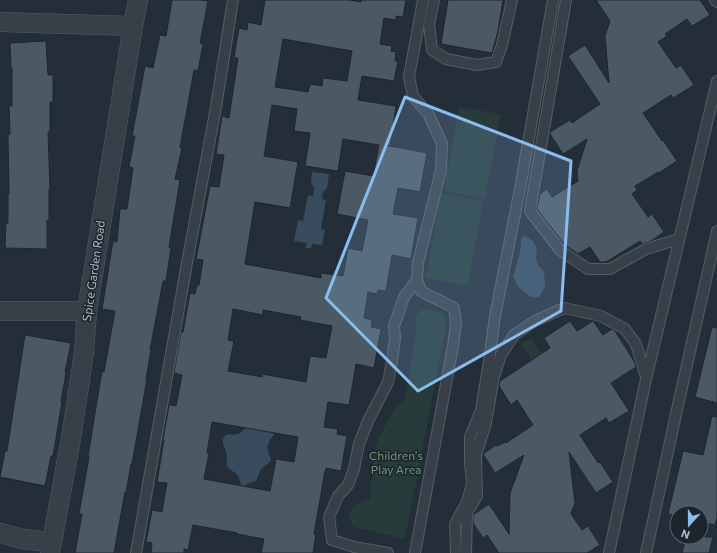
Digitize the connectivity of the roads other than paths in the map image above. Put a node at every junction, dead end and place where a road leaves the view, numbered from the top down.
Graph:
1 (138, 0) edge
2 (233, 0) edge
3 (423, 0) edge
4 (434, 0) edge
5 (512, 0) edge
6 (553, 0) edge
7 (566, 0) edge
8 (0, 22) edge
9 (133, 26) junction
10 (717, 81) edge
11 (717, 231) edge
12 (679, 239) junction
13 (416, 280) junction
14 (0, 311) edge
15 (87, 311) junction
16 (646, 379) junction
17 (0, 533) edge
18 (51, 547) edge
19 (136, 553) edge
20 (388, 553) edge
21 (415, 553) edge
22 (456, 553) edge
23 (466, 553) edge
24 (609, 553) edge
25 (646, 553) edge

1 - 9 street, Spice Garden Road
2 - 19 lane
3 - 13 lane
4 - 5 lane
6 - 22 lane
7 - 12 lane
8 - 9 street
9 - 15 street, Spice Garden Road
10 - 12 lane
11 - 25 lane
12 - 16 lane
13 - 20 lane
13 - 21 lane
14 - 15 street
15 - 18 street, Spice Garden Road
16 - 23 lane
16 - 24 lane
17 - 18 street, Spice Garden Road

